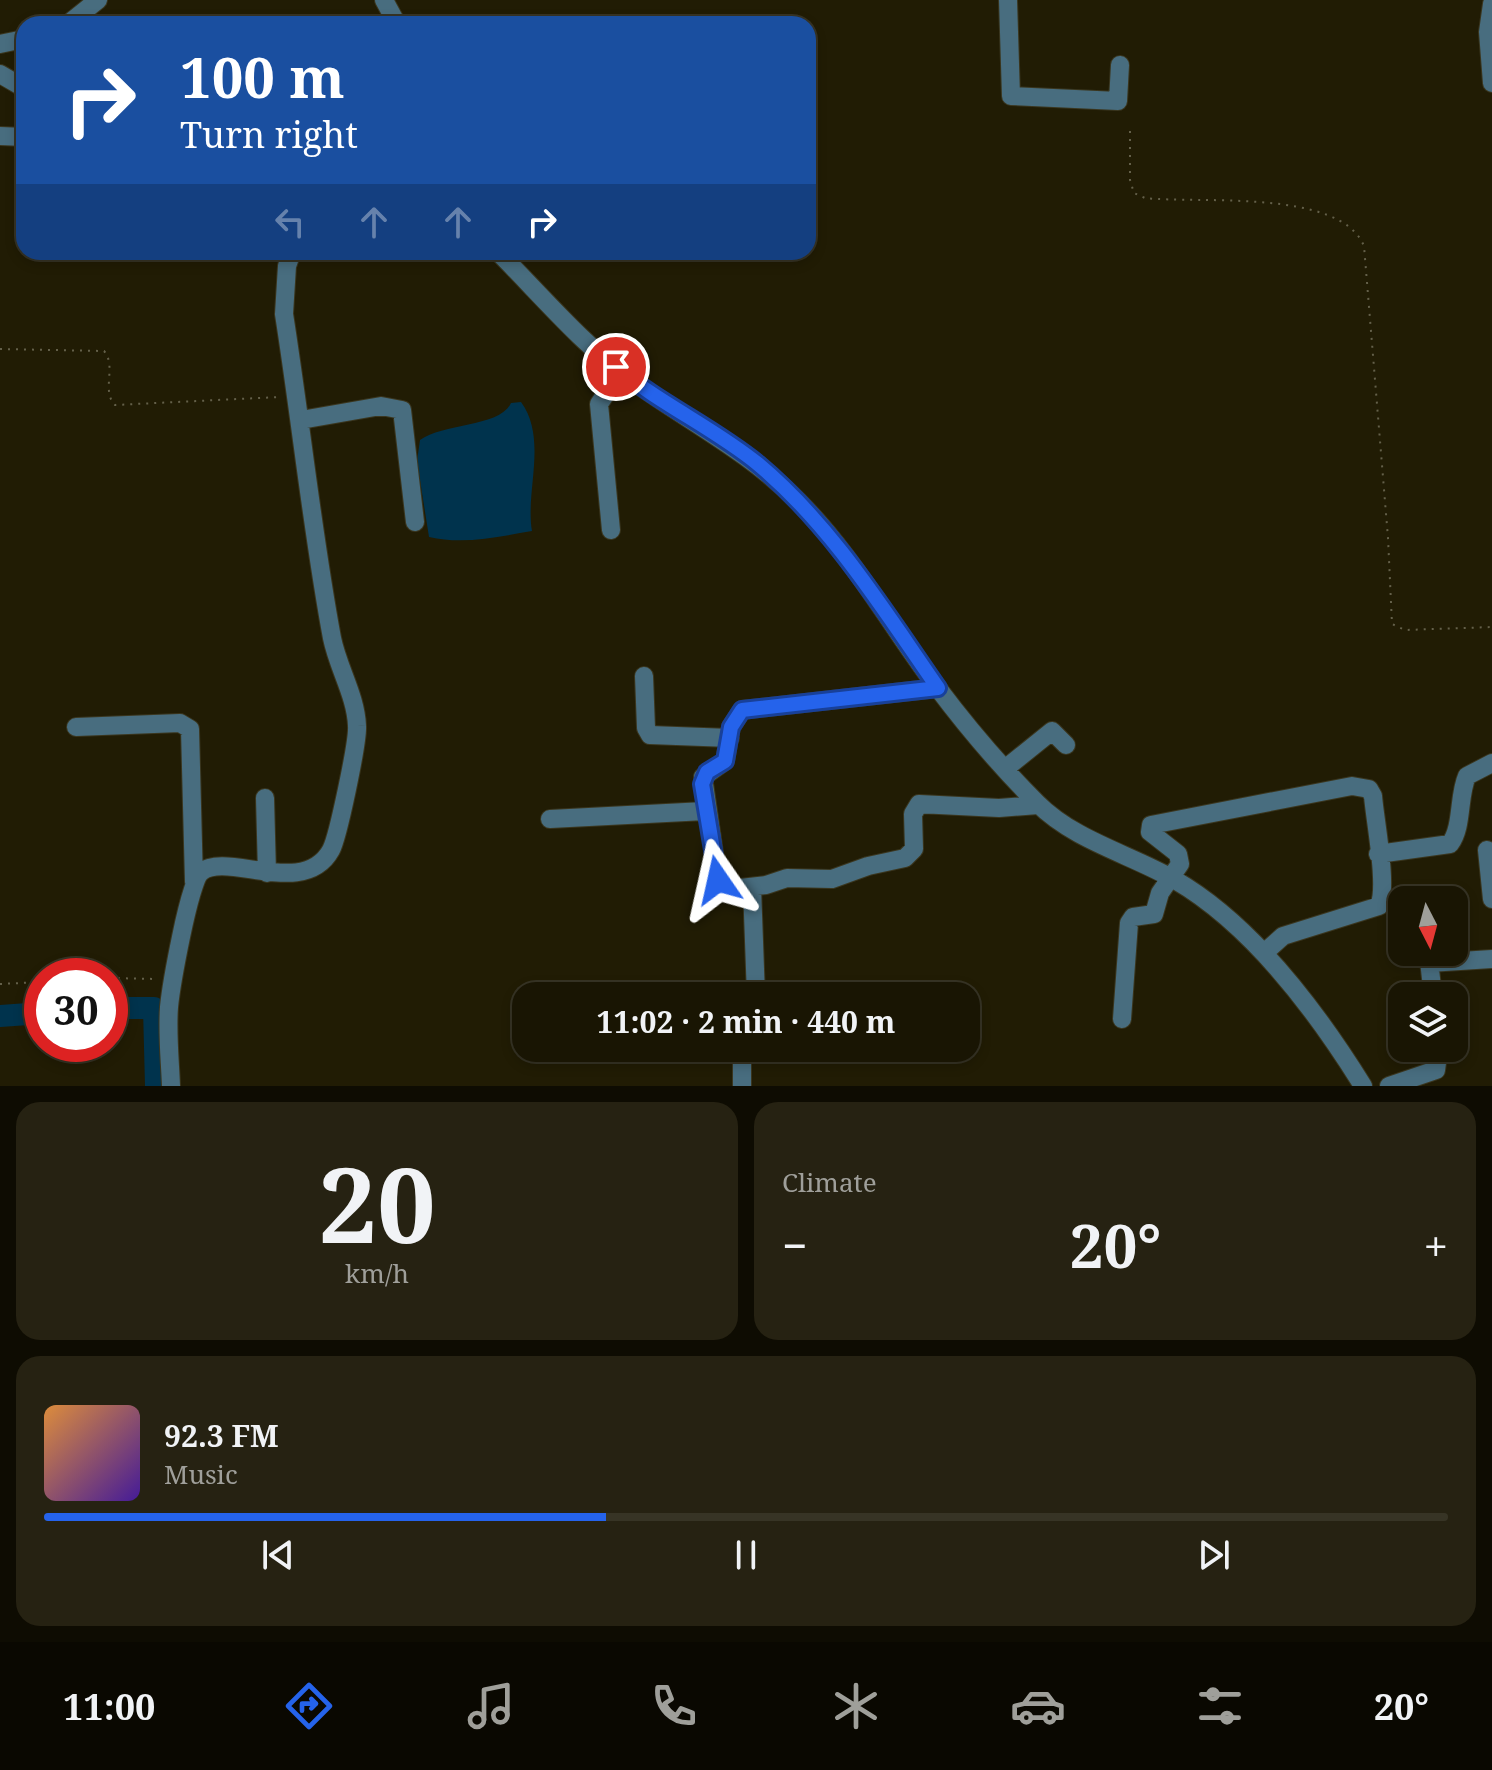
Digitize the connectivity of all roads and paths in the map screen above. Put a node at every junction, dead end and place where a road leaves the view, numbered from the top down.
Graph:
1 (98, 0) edge
2 (1008, 0) edge
3 (1492, 4) edge
4 (78, 16) edge
5 (1120, 65) dead end
6 (1492, 83) edge
7 (1130, 131) dead end
8 (289, 260) edge
9 (506, 260) edge
10 (0, 349) edge
11 (628, 377) junction
12 (297, 396) junction
13 (301, 420) junction
14 (415, 522) dead end
15 (611, 530) dead end
16 (1492, 627) edge
17 (644, 676) dead end
18 (938, 688) junction
19 (76, 727) dead end
20 (730, 738) junction
21 (1066, 745) dead end
22 (1492, 763) edge
23 (1006, 768) junction
24 (265, 798) dead end
25 (1038, 805) junction
26 (705, 811) junction
27 (550, 819) dead end
28 (1487, 850) dead end
29 (1378, 854) junction
30 (267, 873) junction
31 (1173, 879) junction
32 (194, 882) junction
33 (752, 887) junction
34 (1492, 899) edge
35 (1264, 953) junction
36 (1468, 959) edge
37 (1492, 959) edge
38 (128, 979) edge
39 (173, 980) junction
40 (755, 982) edge
41 (24, 983) edge
42 (0, 984) edge
43 (1122, 1019) dead end
44 (742, 1062) edge
45 (1437, 1062) edge
46 (171, 1086) edge
47 (742, 1086) edge
48 (1363, 1086) edge
49 (1389, 1086) edge

1 - 4 street
2 - 5 street
3 - 6 street
7 - 16 path
8 - 12 street
9 - 11 street
10 - 12 path
11 - 15 street
11 - 18 street
12 - 13 street
13 - 14 street
13 - 30 street
17 - 20 street
18 - 20 street
18 - 23 street
19 - 32 street
20 - 26 street
21 - 23 street
22 - 29 street
23 - 25 street
24 - 30 street
25 - 31 street
25 - 33 street
26 - 27 street
26 - 33 street
28 - 34 street
29 - 31 street
29 - 35 street
30 - 32 street
31 - 35 street
31 - 43 street
32 - 39 street
33 - 40 street
35 - 48 street
36 - 37 street
38 - 39 path
39 - 46 street
41 - 42 path
44 - 47 street
45 - 49 street

